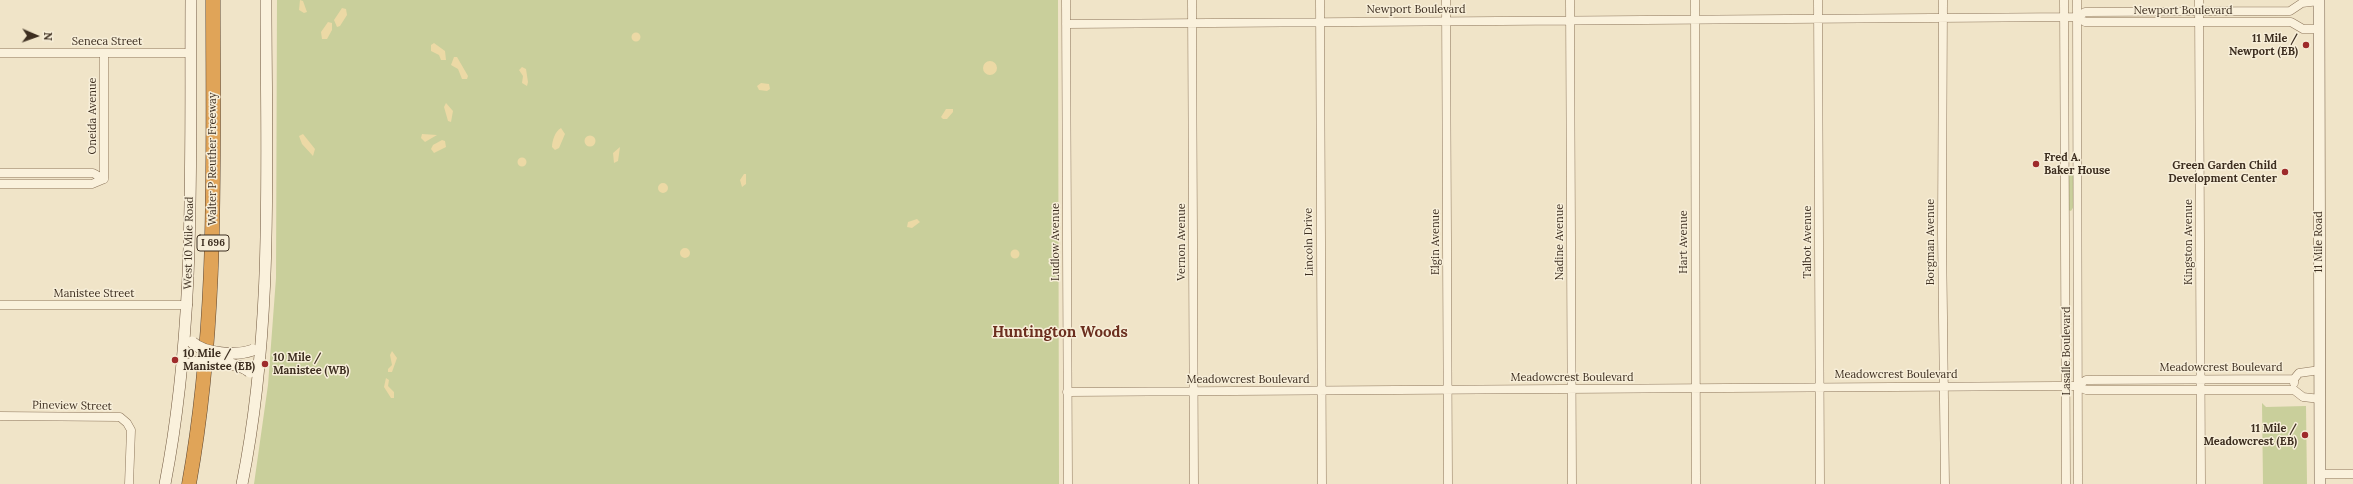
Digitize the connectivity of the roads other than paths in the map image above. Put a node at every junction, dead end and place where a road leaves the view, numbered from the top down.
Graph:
1 (191, 0) edge
2 (213, 0) edge
3 (266, 0) edge
4 (1066, 0) edge
5 (1192, 0) edge
6 (1320, 0) edge
7 (1446, 0) edge
8 (1570, 0) edge
9 (1694, 0) edge
10 (1818, 0) edge
11 (1942, 0) edge
12 (2064, 0) edge
13 (2077, 0) edge
14 (2199, 0) edge
15 (2319, 0) edge
16 (2199, 11) junction
17 (2290, 11) junction
18 (1943, 17) junction
19 (2065, 17) junction
20 (2077, 17) junction
21 (1818, 19) junction
22 (1571, 20) junction
23 (1695, 20) junction
24 (1446, 21) junction
25 (2199, 21) junction
26 (1320, 22) junction
27 (2291, 22) junction
28 (1192, 23) junction
29 (1066, 24) junction
30 (2319, 29) junction
31 (0, 53) edge
32 (104, 53) junction
33 (191, 53) junction
34 (0, 173) edge
35 (104, 179) junction
36 (0, 184) edge
37 (2065, 217) junction
38 (2078, 217) junction
39 (0, 305) edge
40 (188, 305) junction
41 (186, 330) junction
42 (257, 347) junction
43 (2320, 370) junction
44 (182, 373) junction
45 (2294, 379) junction
46 (2200, 380) junction
47 (256, 385) junction
48 (1944, 386) junction
49 (2066, 386) junction
50 (2077, 386) junction
51 (1820, 387) junction
52 (1696, 388) junction
53 (1448, 389) junction
54 (1571, 389) junction
55 (1321, 390) junction
56 (2200, 390) junction
57 (2294, 390) junction
58 (1194, 391) junction
59 (1067, 392) junction
60 (2320, 399) junction
61 (0, 416) edge
62 (2353, 474) edge
63 (2320, 479) edge
64 (130, 484) edge
65 (165, 484) edge
66 (189, 484) edge
67 (242, 484) edge
68 (1068, 484) edge
69 (1194, 484) edge
70 (1322, 484) edge
71 (1448, 484) edge
72 (1572, 484) edge
73 (1696, 484) edge
74 (1820, 484) edge
75 (1945, 484) edge
76 (2066, 484) edge
77 (2078, 484) edge
78 (2201, 484) edge

1 - 33 main road, West 10 Mile Road
2 - 66 highway, Walter P Reuther Freeway / I 696
3 - 42 main road
4 - 29 street, Ludlow Avenue
5 - 28 street, Vernon Avenue
6 - 26 street, Lincoln Drive
7 - 24 street, Elgin Avenue
8 - 22 street, Nadine Avenue
9 - 23 street, Hart Avenue
10 - 21 street, Talbot Avenue
11 - 18 street, Borgman Avenue
12 - 19 street, Lasalle Boulevard
13 - 20 street, Lasalle Boulevard
14 - 16 street, Kingston Avenue
15 - 17 street, Newport Boulevard
15 - 30 main road, 11 Mile Road
16 - 17 street, Newport Boulevard
16 - 20 street, Newport Boulevard
16 - 25 street, Kingston Avenue
17 - 27 street
18 - 19 street, Newport Boulevard
18 - 21 street, Newport Boulevard
18 - 48 street, Borgman Avenue
19 - 20 street, Newport Boulevard
19 - 37 street, Lasalle Boulevard
20 - 25 street, Newport Boulevard
20 - 38 street, Lasalle Boulevard
21 - 23 street, Newport Boulevard
21 - 51 street, Talbot Avenue
22 - 23 street, Newport Boulevard
22 - 24 street, Newport Boulevard
22 - 54 street, Nadine Avenue
23 - 52 street, Hart Avenue
24 - 26 street, Newport Boulevard
24 - 53 street, Elgin Avenue
25 - 27 street, Newport Boulevard
25 - 46 street, Kingston Avenue
26 - 28 street, Newport Boulevard
26 - 55 street, Lincoln Drive
27 - 30 street, Newport Boulevard
28 - 29 street, Newport Boulevard
28 - 58 street, Vernon Avenue
29 - 59 street, Ludlow Avenue
30 - 43 main road, 11 Mile Road
31 - 32 street, Seneca Street
32 - 33 street, Seneca Street
32 - 35 street, Oneida Avenue
33 - 40 main road, West 10 Mile Road
34 - 35 street
35 - 36 street
37 - 38 street
37 - 49 street, Lasalle Boulevard
38 - 50 street, Lasalle Boulevard
39 - 40 street, Manistee Street
40 - 41 main road, West 10 Mile Road
41 - 42 main road, bridge
41 - 44 main road, West 10 Mile Road
42 - 47 main road
43 - 45 street, Meadowcrest Boulevard
43 - 60 main road, 11 Mile Road
44 - 47 main road, bridge
44 - 65 main road, West 10 Mile Road
45 - 46 street, Meadowcrest Boulevard
45 - 57 street, Meadowcrest Boulevard
46 - 50 street, Meadowcrest Boulevard
46 - 56 street, Kingston Avenue
47 - 67 main road
48 - 49 street, Meadowcrest Boulevard
48 - 51 street, Meadowcrest Boulevard
48 - 75 street, Borgman Avenue
49 - 50 street, Meadowcrest Boulevard
49 - 76 street, Lasalle Boulevard
50 - 56 street, Meadowcrest Boulevard
50 - 77 street, Lasalle Boulevard
51 - 52 street, Meadowcrest Boulevard
51 - 74 street, Talbot Avenue
52 - 54 street, Meadowcrest Boulevard
52 - 73 street, Hart Avenue
53 - 54 street, Meadowcrest Boulevard
53 - 55 street, Meadowcrest Boulevard
53 - 71 street, Elgin Avenue
54 - 72 street, Nadine Avenue
55 - 58 street, Meadowcrest Boulevard
55 - 70 street, Lincoln Drive
56 - 57 street, Meadowcrest Boulevard
56 - 78 street, Kingston Avenue
57 - 60 street, Meadowcrest Boulevard
58 - 59 street, Meadowcrest Boulevard
58 - 69 street, Vernon Avenue
59 - 68 street, Ludlow Avenue
60 - 63 main road, 11 Mile Road
61 - 64 street, Pineview Street
62 - 63 street

